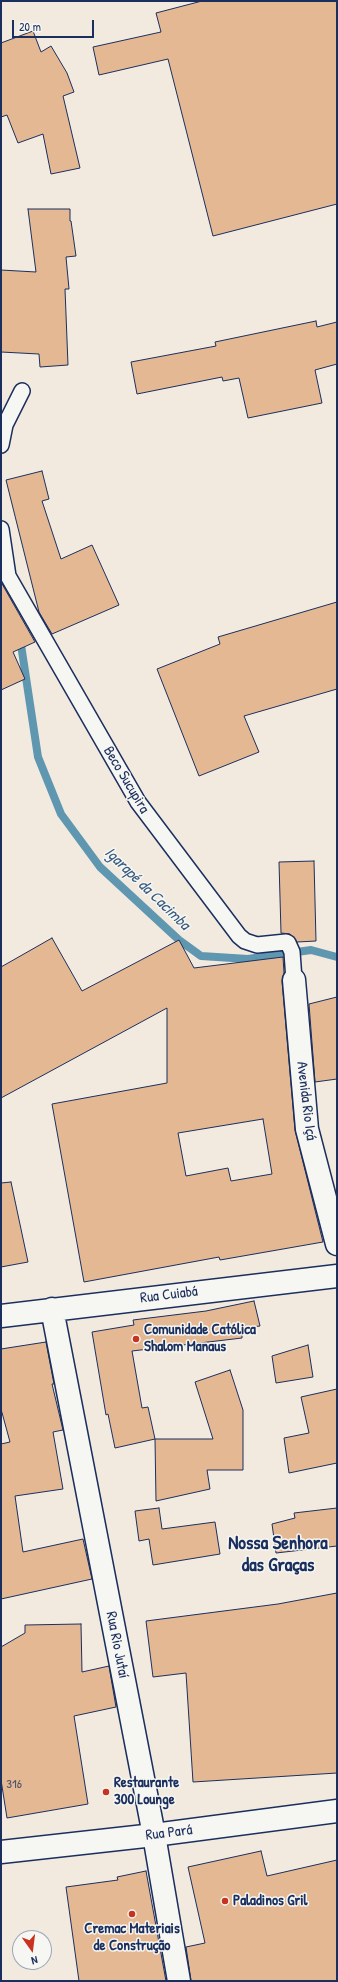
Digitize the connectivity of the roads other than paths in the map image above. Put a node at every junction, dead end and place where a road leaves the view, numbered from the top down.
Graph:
1 (22, 391) dead end
2 (1, 445) edge
3 (1, 529) edge
4 (294, 971) joint
5 (337, 1244) edge
6 (337, 1276) edge
7 (52, 1309) junction
8 (1, 1316) edge
9 (337, 1811) edge
10 (154, 1835) junction
11 (1, 1852) edge
12 (179, 1981) edge

1 - 2 lane
3 - 4 lane, Beco Sucupira
4 - 5 street, Avenida Rio Içá
6 - 7 street, Rua Cuiabá
7 - 8 street, Rua Cuiabá
7 - 10 street, Rua Rio Jutaí
9 - 10 street, Rua Pará
10 - 11 street, Rua Pará
10 - 12 street, Rua Rio Jutaí

